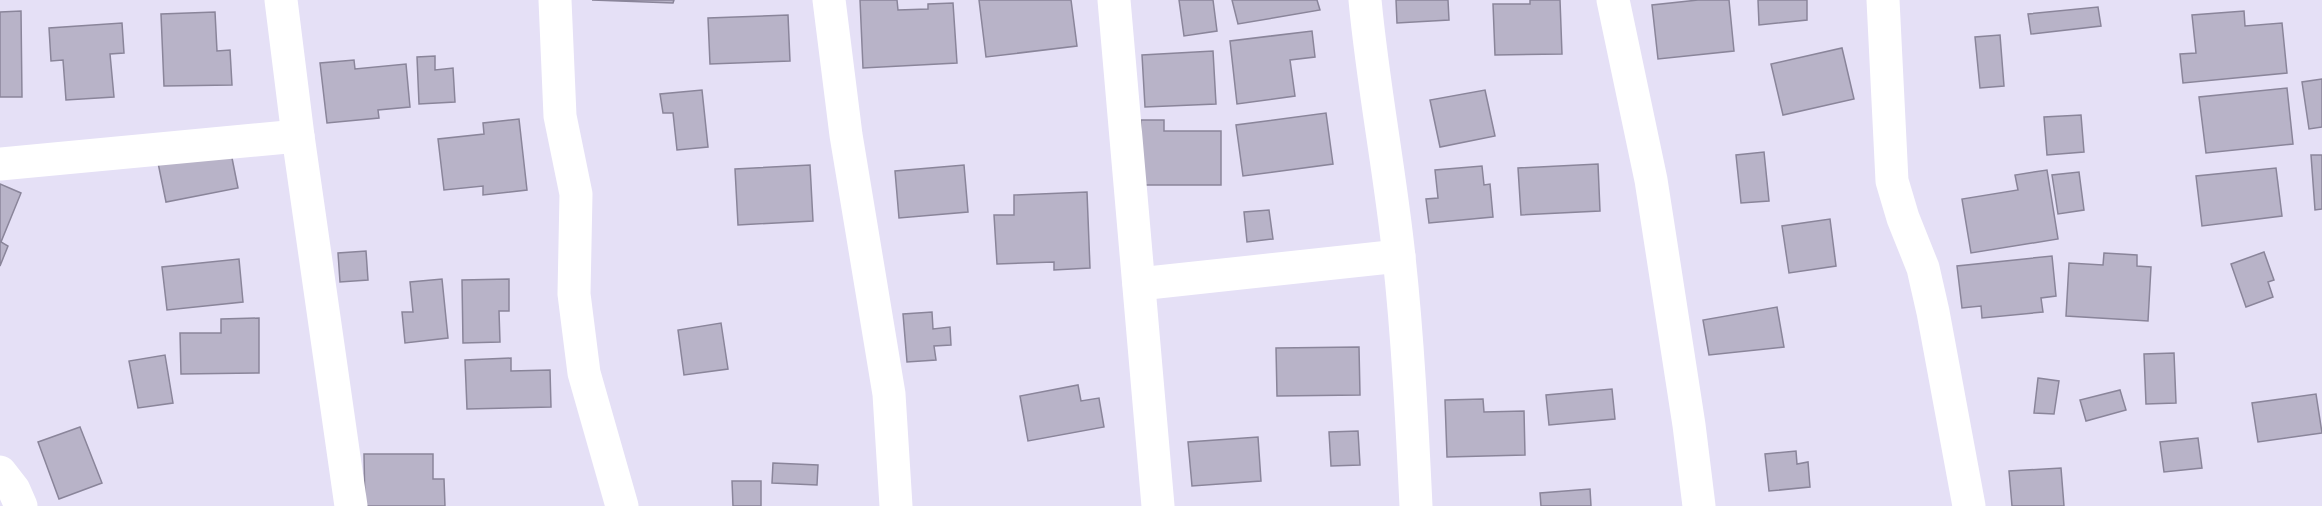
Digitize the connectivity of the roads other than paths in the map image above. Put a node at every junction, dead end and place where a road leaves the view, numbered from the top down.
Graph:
1 (281, 0) edge
2 (555, 0) edge
3 (829, 0) edge
4 (1114, 0) edge
5 (1365, 0) edge
6 (1613, 0) edge
7 (1883, 0) edge
8 (298, 136) junction
9 (0, 164) edge
10 (1399, 256) junction
11 (1139, 284) junction
12 (0, 472) edge
13 (21, 506) edge
14 (351, 506) edge
15 (622, 506) edge
16 (896, 506) edge
17 (1158, 506) edge
18 (1416, 506) edge
19 (1699, 506) edge
20 (1968, 506) edge

1 - 8 street
2 - 15 street
3 - 16 street
4 - 11 street
5 - 10 street
6 - 19 street
7 - 20 street
8 - 9 street
8 - 14 street
10 - 11 street
10 - 18 street
11 - 17 street
12 - 13 street

